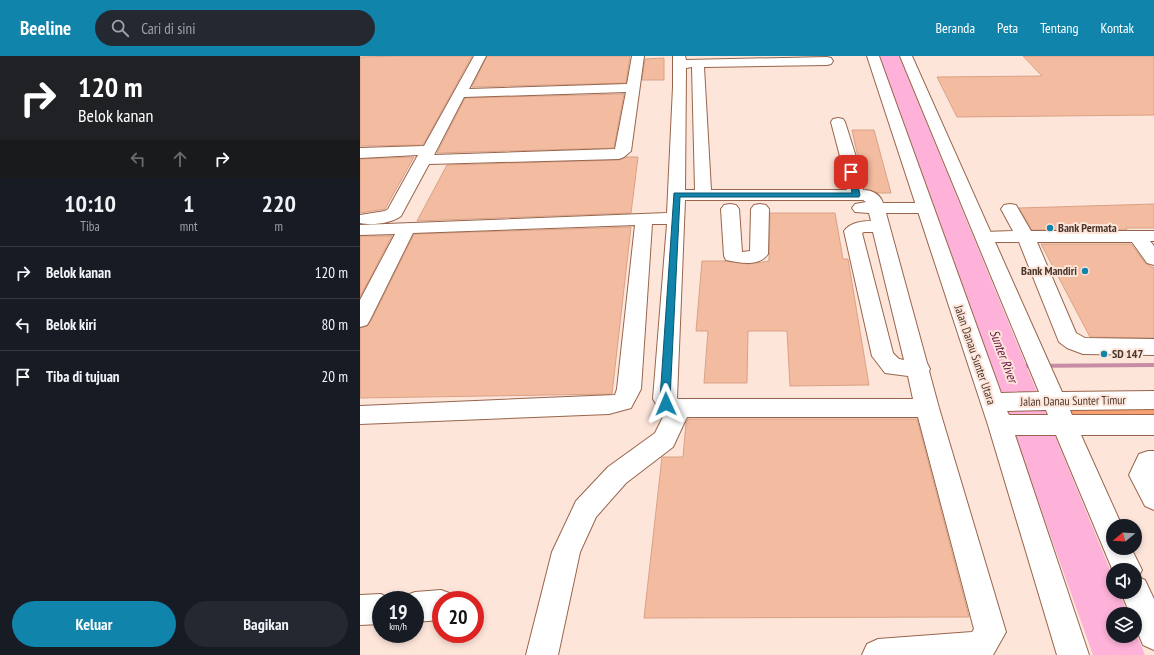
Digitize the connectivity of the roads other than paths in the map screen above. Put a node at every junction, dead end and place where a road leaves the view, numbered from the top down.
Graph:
1 (480, 56) edge
2 (638, 56) edge
3 (873, 56) edge
4 (906, 56) edge
5 (770, 59) edge
6 (679, 60) edge
7 (827, 61) dead end
8 (698, 63) junction
9 (634, 88) junction
10 (459, 93) junction
11 (838, 122) dead end
12 (360, 153) edge
13 (425, 155) junction
14 (703, 194) junction
15 (923, 203) junction
16 (872, 207) junction
17 (676, 208) junction
18 (760, 208) junction
19 (730, 209) junction
20 (1010, 209) dead end
21 (360, 219) edge
22 (644, 219) junction
23 (407, 228) junction
24 (360, 230) edge
25 (1146, 236) edge
26 (984, 237) junction
27 (1026, 238) junction
28 (1154, 259) edge
29 (360, 320) edge
30 (1154, 347) edge
31 (1154, 400) edge
32 (1046, 401) junction
33 (679, 408) junction
34 (928, 408) junction
35 (1004, 413) junction
36 (360, 415) edge
37 (1057, 425) junction
38 (1154, 425) edge
39 (1154, 462) edge
40 (1154, 498) edge
41 (1106, 524) edge
42 (1139, 599) edge
43 (372, 609) edge
44 (360, 610) edge
45 (1154, 634) edge
46 (542, 655) edge
47 (878, 655) edge
48 (1073, 655) edge

1 - 10 main road
2 - 9 main road
3 - 15 main road, Jalan Danau Sunter Utara
4 - 26 main road
5 - 7 main road
5 - 8 main road
6 - 8 main road
6 - 17 main road
8 - 14 main road
9 - 10 main road
9 - 13 main road
10 - 13 main road
11 - 16 main road
12 - 13 main road
13 - 21 main road
14 - 16 main road
14 - 17 main road
15 - 16 main road
15 - 35 main road, Jalan Danau Sunter Utara
16 - 18 main road
16 - 34 main road
17 - 19 main road
17 - 22 main road
17 - 33 main road
18 - 19 main road
18 - 19 main road
20 - 27 main road
22 - 23 main road
22 - 36 main road
23 - 24 main road
23 - 29 main road
25 - 27 main road
25 - 28 main road
26 - 27 main road
26 - 32 main road
27 - 30 main road
31 - 32 main road, Jalan Danau Sunter Timur
32 - 35 main road, Jalan Danau Sunter Timur
32 - 37 main road
33 - 34 main road
33 - 46 main road
34 - 47 main road
35 - 37 main road, Jalan Danau Sunter Timur
35 - 48 main road, Jalan Danau Sunter Utara
37 - 38 main road, Jalan Danau Sunter Timur
37 - 41 main road
39 - 40 main road
42 - 45 main road
43 - 44 main road

